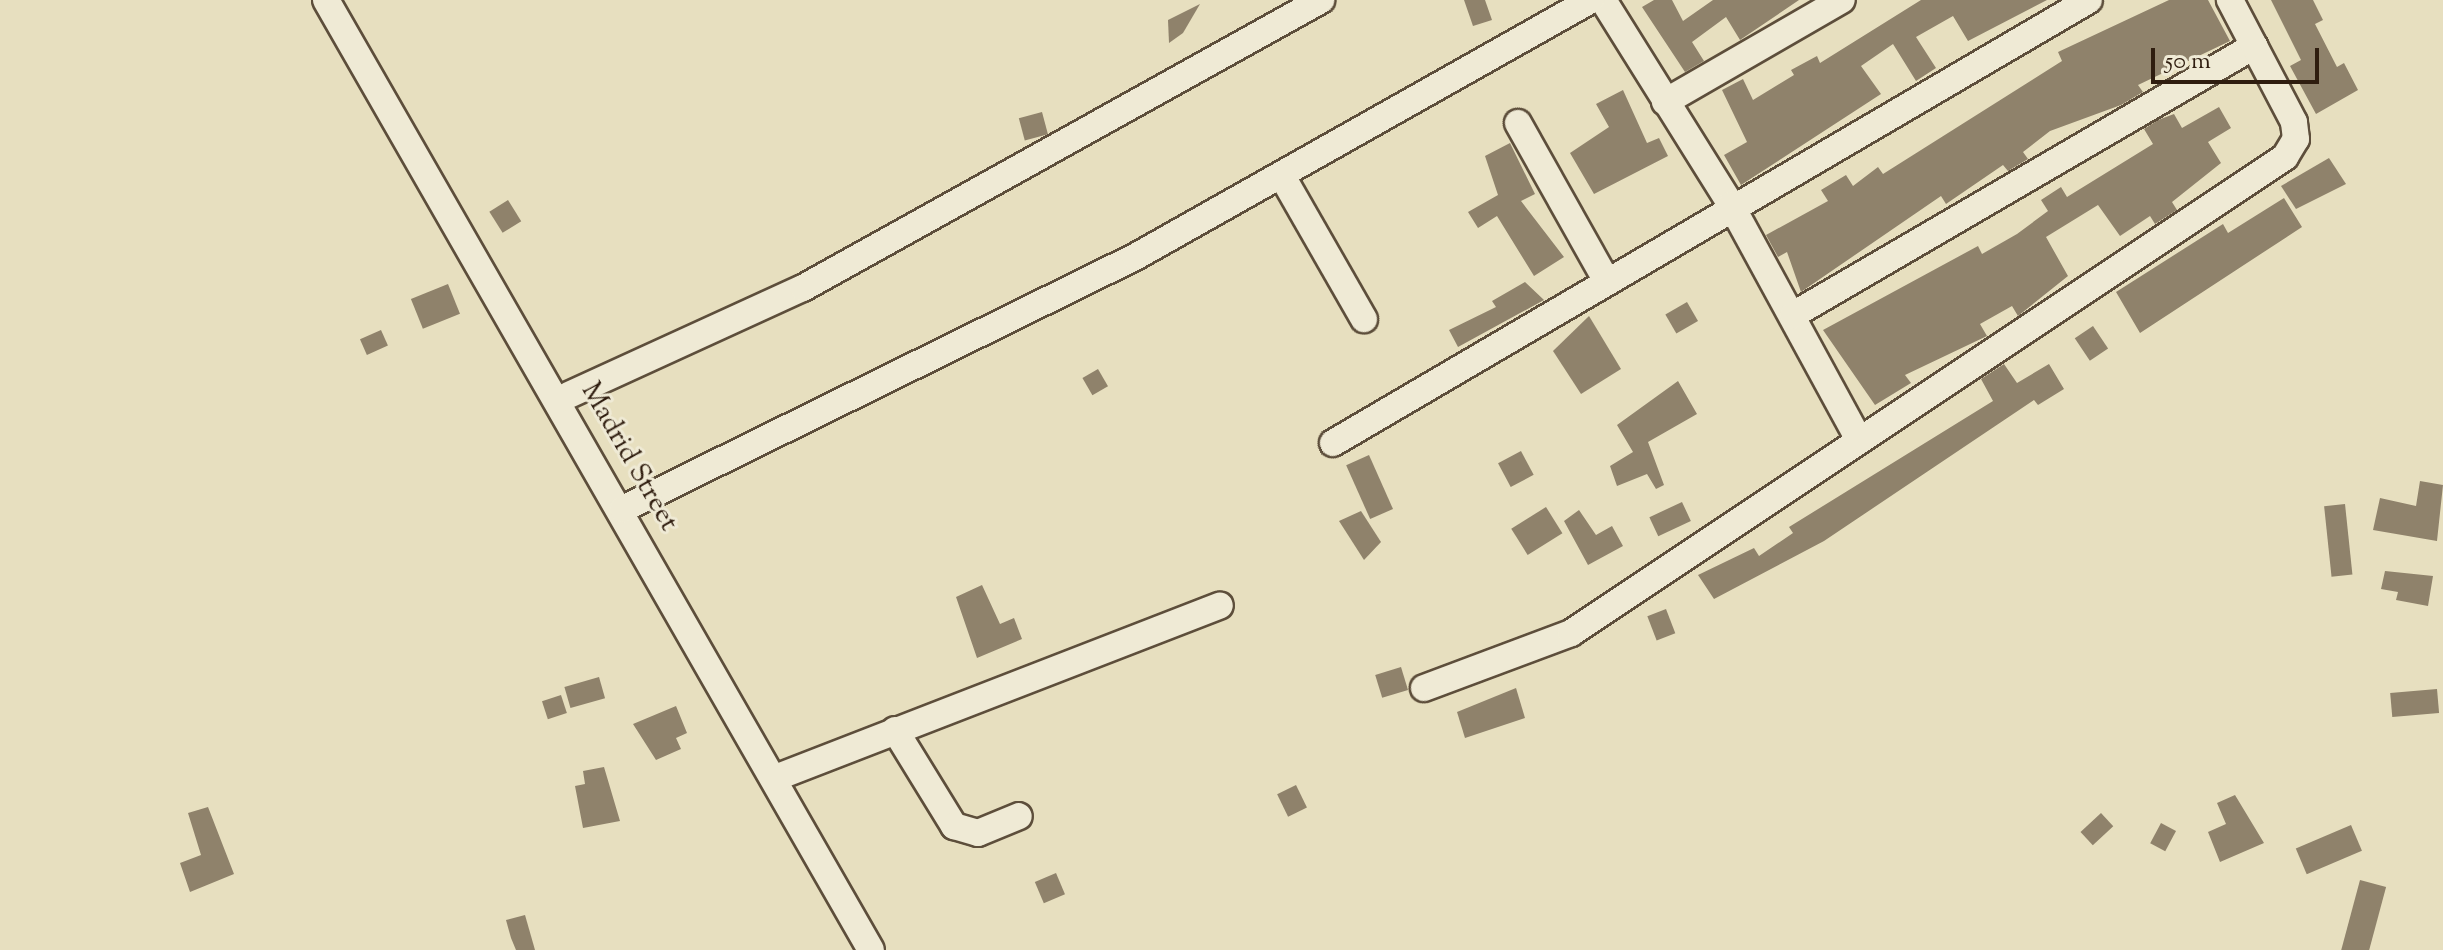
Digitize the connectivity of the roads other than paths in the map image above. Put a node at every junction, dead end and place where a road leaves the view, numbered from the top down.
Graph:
1 (326, 0) edge
2 (1321, 0) edge
3 (1591, 0) edge
4 (1603, 0) edge
5 (1842, 0) edge
6 (2089, 0) edge
7 (2230, 0) edge
8 (2254, 46) junction
9 (1665, 102) junction
10 (1518, 123) dead end
11 (1282, 176) junction
12 (1731, 205) junction
13 (1606, 280) junction
14 (1793, 315) junction
15 (1364, 319) dead end
16 (558, 400) junction
17 (1859, 440) junction
18 (1333, 443) dead end
19 (623, 509) junction
20 (1220, 605) dead end
21 (1424, 688) dead end
22 (895, 730) junction
23 (775, 778) junction
24 (1019, 816) dead end
25 (871, 950) edge

1 - 16 street, Madrid Street
2 - 16 street
3 - 11 street
4 - 9 street
5 - 9 street
6 - 12 street
7 - 8 street
8 - 14 street
8 - 17 street
9 - 12 street
10 - 13 street
11 - 15 street
11 - 19 street
12 - 13 street
12 - 14 street
13 - 18 street
14 - 17 street
16 - 19 street, Madrid Street
17 - 21 street
19 - 23 street, Madrid Street
20 - 22 street
22 - 23 street
22 - 24 street
23 - 25 street, Madrid Street

